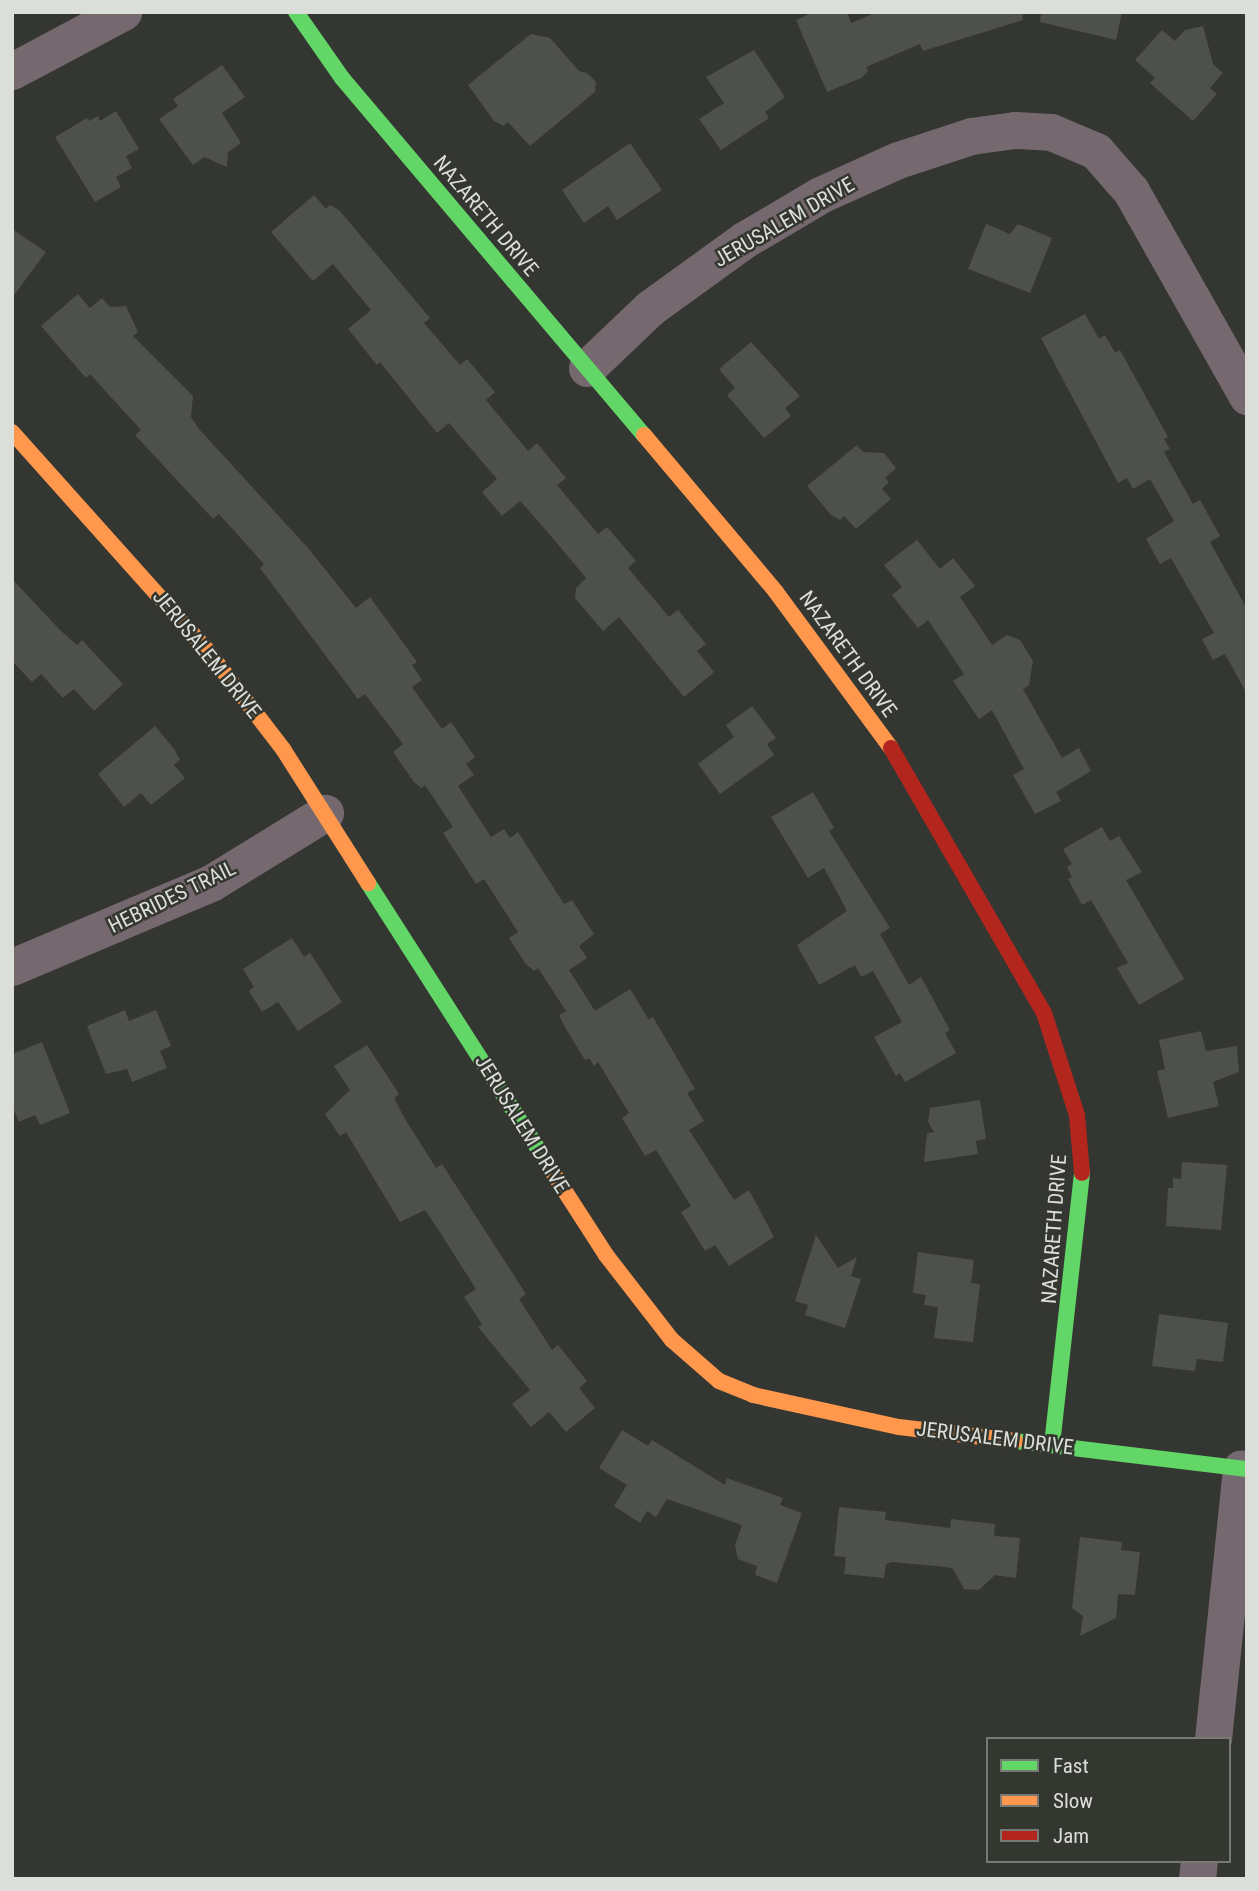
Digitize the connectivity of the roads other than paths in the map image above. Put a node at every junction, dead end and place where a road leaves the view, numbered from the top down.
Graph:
1 (123, 12) edge
2 (296, 12) edge
3 (12, 71) edge
4 (587, 368) junction
5 (1247, 396) edge
6 (12, 432) edge
7 (325, 813) junction
8 (12, 967) edge
9 (1052, 1445) junction
10 (1244, 1468) edge
11 (1213, 1737) edge

1 - 3 street
2 - 4 street, NAZARETH DRIVE
4 - 5 street, JERUSALEM DRIVE
4 - 9 street, NAZARETH DRIVE
6 - 7 street, JERUSALEM DRIVE
7 - 8 street, HEBRIDES TRAIL
7 - 9 street, JERUSALEM DRIVE
9 - 10 street, JERUSALEM DRIVE
10 - 11 street

